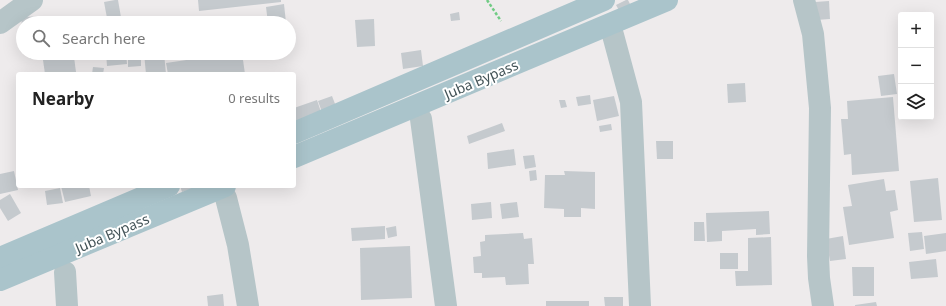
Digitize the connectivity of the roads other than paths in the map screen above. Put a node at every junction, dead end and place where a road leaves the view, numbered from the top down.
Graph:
1 (32, 0) edge
2 (604, 0) edge
3 (667, 0) edge
4 (804, 0) edge
5 (0, 23) edge
6 (613, 35) dead end
7 (421, 120) dead end
8 (296, 132) edge
9 (296, 156) edge
10 (164, 188) edge
11 (225, 192) edge
12 (0, 258) edge
13 (65, 272) dead end
14 (0, 280) edge
15 (67, 306) edge
16 (248, 306) edge
17 (446, 306) edge
18 (640, 306) edge
19 (822, 306) edge

1 - 5 street
2 - 8 main road, Juba Bypass
3 - 9 main road, Juba Bypass
4 - 19 street
6 - 18 street
7 - 17 street
10 - 12 main road, Juba Bypass
11 - 14 main road, Juba Bypass
11 - 16 street
13 - 15 street

